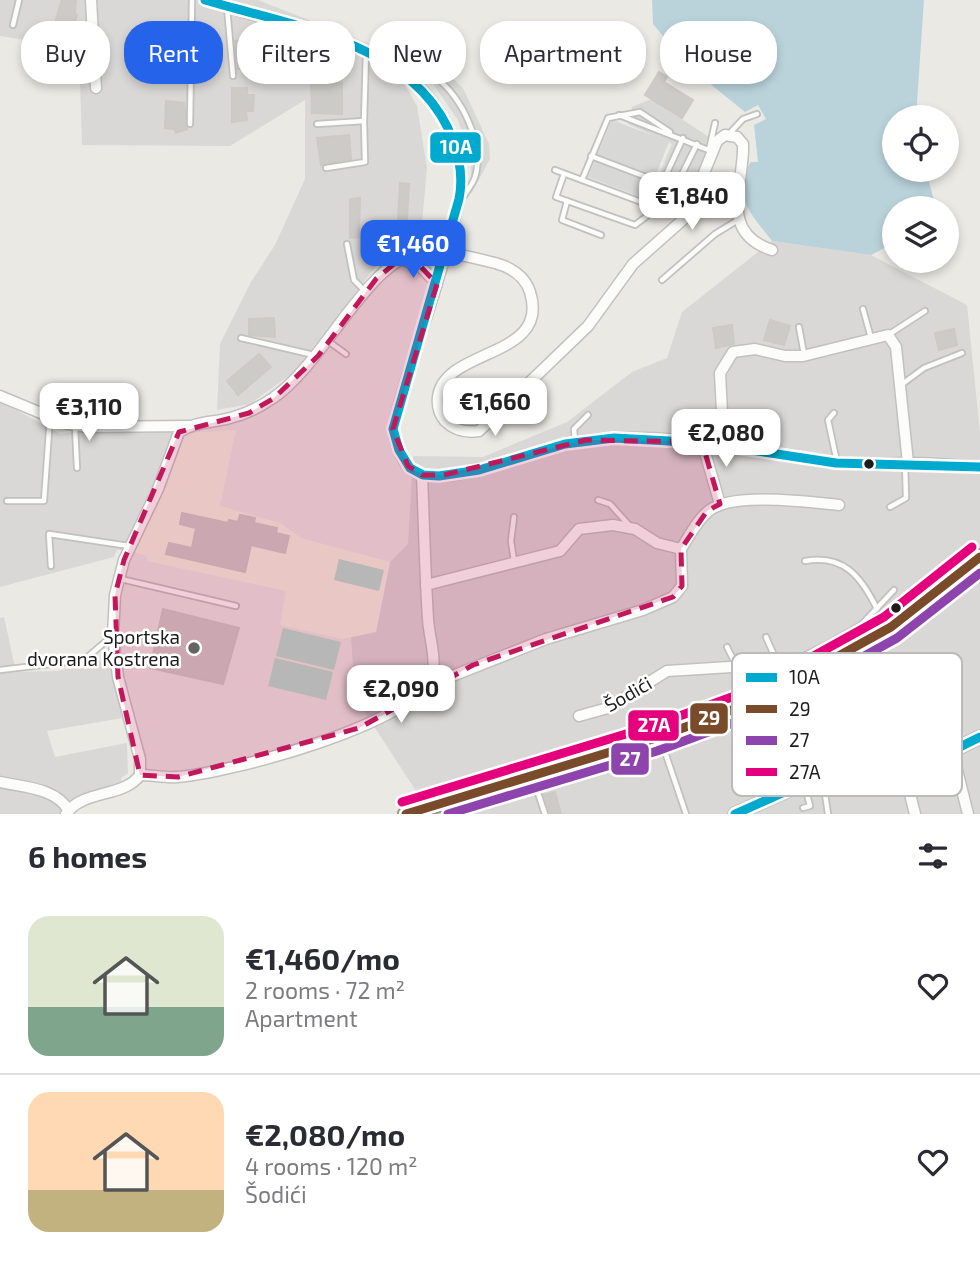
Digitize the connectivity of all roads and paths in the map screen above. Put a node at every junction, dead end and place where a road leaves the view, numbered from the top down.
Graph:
1 (19, 0) edge
2 (91, 0) edge
3 (192, 0) edge
4 (205, 0) edge
5 (223, 4) edge
6 (13, 25) dead end
7 (366, 53) junction
8 (369, 54) edge
9 (233, 76) dead end
10 (414, 84) edge
11 (443, 84) edge
12 (96, 88) dead end
13 (618, 114) junction
14 (757, 114) dead end
15 (364, 121) junction
16 (715, 123) dead end
17 (190, 124) dead end
18 (317, 124) dead end
19 (670, 132) junction
20 (728, 135) junction
21 (683, 138) junction
22 (697, 144) junction
23 (711, 151) junction
24 (591, 156) junction
25 (326, 168) dead end
26 (555, 170) dead end
27 (564, 174) junction
28 (582, 180) junction
29 (662, 183) junction
30 (657, 194) junction
31 (566, 201) junction
32 (457, 205) junction
33 (652, 206) junction
34 (738, 220) junction
35 (404, 232) dead end
36 (601, 235) dead end
37 (347, 244) dead end
38 (772, 250) dead end
39 (447, 254) junction
40 (404, 257) junction
41 (662, 280) dead end
42 (437, 284) junction
43 (366, 292) junction
44 (863, 309) dead end
45 (925, 311) dead end
46 (906, 313) dead end
47 (910, 321) junction
48 (799, 327) dead end
49 (888, 335) junction
50 (241, 338) dead end
51 (871, 338) junction
52 (328, 341) junction
53 (962, 353) dead end
54 (346, 354) dead end
55 (805, 355) junction
56 (318, 356) junction
57 (901, 385) junction
58 (0, 396) edge
59 (834, 413) dead end
60 (588, 415) dead end
61 (50, 417) junction
62 (75, 425) junction
63 (189, 426) junction
64 (575, 442) junction
65 (702, 442) junction
66 (713, 443) junction
67 (837, 463) junction
68 (906, 463) junction
69 (980, 467) edge
70 (77, 468) dead end
71 (422, 475) junction
72 (598, 500) dead end
73 (7, 501) dead end
74 (720, 504) junction
75 (839, 505) dead end
76 (890, 507) dead end
77 (514, 517) dead end
78 (632, 528) junction
79 (130, 546) junction
80 (681, 549) junction
81 (980, 557) edge
82 (805, 561) dead end
83 (515, 563) junction
84 (51, 566) dead end
85 (119, 578) junction
86 (426, 585) junction
87 (894, 590) dead end
88 (236, 606) dead end
89 (877, 609) junction
90 (113, 635) junction
91 (765, 637) dead end
92 (830, 643) junction
93 (727, 647) dead end
94 (776, 653) edge
95 (808, 653) edge
96 (835, 653) edge
97 (848, 653) edge
98 (732, 657) edge
99 (732, 667) edge
100 (0, 670) edge
101 (427, 686) junction
102 (579, 716) dead end
103 (732, 716) edge
104 (980, 737) edge
105 (962, 746) edge
106 (665, 752) dead end
107 (140, 775) junction
108 (533, 777) junction
109 (0, 782) edge
110 (962, 788) edge
111 (772, 796) edge
112 (808, 796) edge
113 (826, 796) edge
114 (910, 796) edge
115 (803, 808) dead end
116 (67, 812) edge
117 (406, 814) edge
118 (545, 814) edge
119 (686, 814) edge
120 (735, 814) edge
121 (828, 814) edge
122 (915, 814) edge
123 (968, 814) edge

1 - 6 lane
2 - 12 street
3 - 17 lane
4 - 5 street
5 - 7 street
5 - 9 lane
7 - 8 street
7 - 15 lane
10 - 32 street
11 - 32 lane
13 - 19 lane
13 - 19 lane
13 - 24 lane
14 - 20 lane
15 - 18 lane
15 - 25 lane
16 - 23 lane
19 - 21 lane
20 - 23 street
20 - 34 street
21 - 22 lane
21 - 29 lane
22 - 23 lane
22 - 30 lane
23 - 39 street
24 - 28 lane
24 - 29 lane
26 - 27 lane
27 - 28 lane
27 - 31 lane
28 - 33 lane
29 - 30 lane
30 - 33 lane
31 - 33 lane
31 - 36 lane
32 - 39 street
34 - 38 street
34 - 41 lane
35 - 40 lane
37 - 43 lane
39 - 40 street
39 - 42 street
40 - 42 street
40 - 43 street
42 - 71 street
43 - 52 street
44 - 51 lane
45 - 47 lane
46 - 47 lane
47 - 49 lane
48 - 55 lane
49 - 51 street
49 - 57 street
50 - 56 lane
51 - 55 street
52 - 54 lane
52 - 56 street
53 - 57 lane
55 - 66 street
56 - 63 street
57 - 68 street
58 - 61 street
59 - 67 lane
60 - 64 lane
61 - 62 street
61 - 73 lane
62 - 63 street
62 - 70 lane
63 - 79 street
64 - 65 street
64 - 71 street
65 - 66 street
65 - 74 street
66 - 67 street
67 - 68 street
68 - 69 street
68 - 76 lane
71 - 86 street
72 - 78 lane
74 - 75 street
74 - 80 street
77 - 83 lane
78 - 80 street
78 - 83 street
79 - 84 lane
79 - 85 street
80 - 101 street
81 - 97 main road
82 - 89 lane
83 - 86 street
85 - 88 lane
85 - 90 street
86 - 101 street
87 - 89 lane
89 - 92 lane
90 - 100 lane
90 - 107 street
91 - 94 lane
92 - 95 lane
92 - 96 lane
93 - 98 lane
99 - 102 street, Šodići
101 - 107 street
103 - 108 main road
104 - 105 street
106 - 119 lane
107 - 116 street
108 - 117 main road
108 - 118 lane
109 - 116 street
110 - 123 street
111 - 120 street
112 - 115 lane
113 - 121 lane
114 - 122 street

